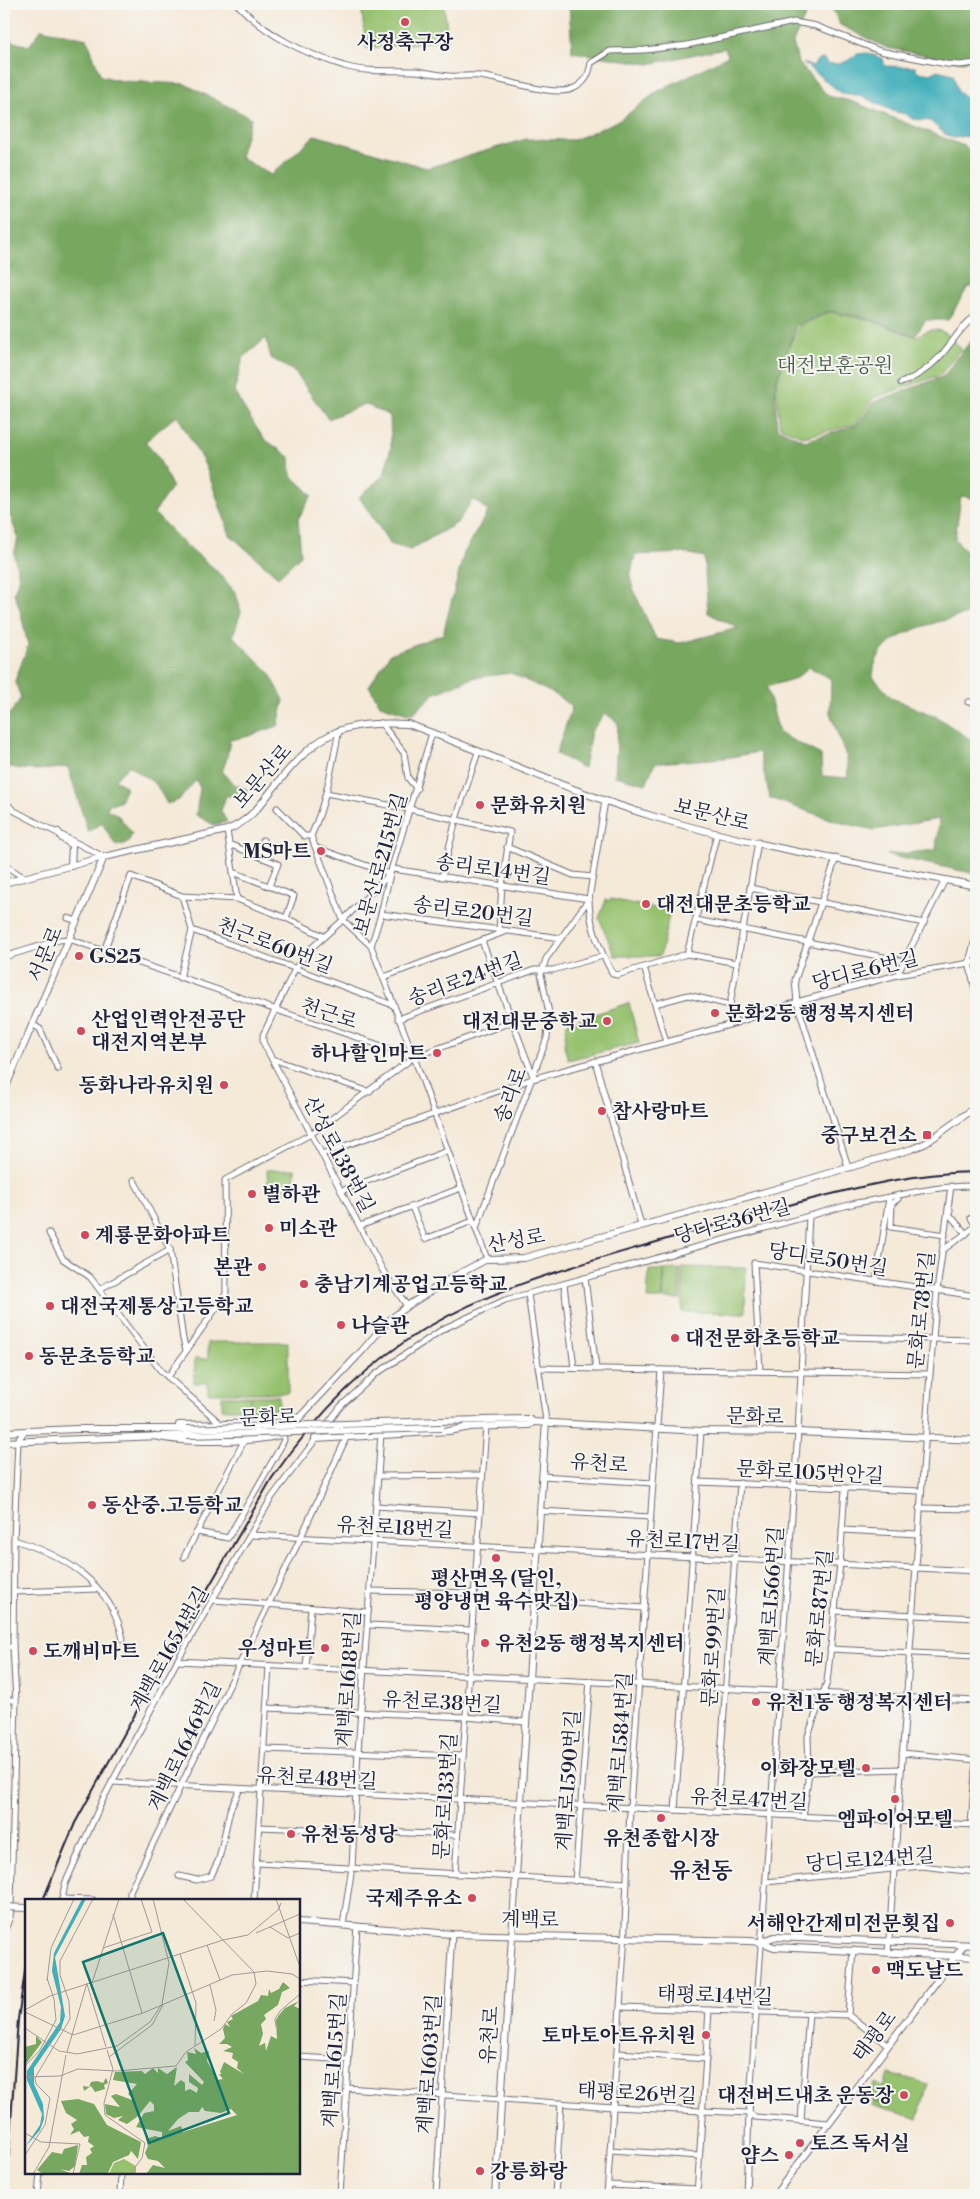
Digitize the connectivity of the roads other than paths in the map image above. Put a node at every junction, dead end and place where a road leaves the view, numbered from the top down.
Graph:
1 (237, 4) edge
2 (976, 63) edge
3 (976, 316) edge
4 (900, 383) dead end
5 (968, 702) dead end
6 (976, 702) edge
7 (382, 722) junction
8 (339, 730) junction
9 (432, 733) junction
10 (478, 752) junction
11 (417, 789) junction
12 (326, 793) junction
13 (4, 800) edge
14 (605, 801) junction
15 (278, 808) dead end
16 (409, 809) junction
17 (456, 820) junction
18 (227, 830) junction
19 (58, 832) junction
20 (717, 833) junction
21 (311, 836) junction
22 (264, 840) dead end
23 (758, 842) junction
24 (231, 845) junction
25 (507, 847) junction
26 (317, 848) junction
27 (258, 856) junction
28 (104, 857) junction
29 (836, 858) junction
30 (4, 865) edge
31 (71, 866) junction
32 (391, 871) junction
33 (234, 872) junction
34 (442, 877) junction
35 (593, 877) junction
36 (25, 878) junction
37 (945, 880) junction
38 (4, 883) edge
39 (269, 886) junction
40 (502, 886) junction
41 (976, 886) edge
42 (750, 888) junction
43 (182, 896) junction
44 (238, 899) junction
45 (589, 899) junction
46 (820, 902) junction
47 (381, 914) junction
48 (68, 918) dead end
49 (286, 918) junction
50 (343, 920) junction
51 (696, 920) junction
52 (77, 921) junction
53 (924, 923) junction
54 (192, 930) junction
55 (499, 930) junction
56 (743, 930) junction
57 (508, 931) junction
58 (323, 936) junction
59 (976, 936) edge
60 (561, 938) junction
61 (69, 939) junction
62 (482, 941) junction
63 (807, 942) junction
64 (371, 946) junction
65 (104, 951) junction
66 (687, 954) junction
67 (603, 956) junction
68 (4, 957) edge
69 (904, 961) junction
70 (969, 962) junction
71 (976, 962) edge
72 (737, 963) junction
73 (644, 967) junction
74 (295, 969) junction
75 (542, 970) junction
76 (897, 976) junction
77 (384, 977) junction
78 (180, 978) junction
79 (498, 982) junction
80 (976, 994) edge
81 (798, 1002) junction
82 (655, 1004) junction
83 (730, 1004) junction
84 (393, 1006) junction
85 (275, 1011) junction
86 (398, 1019) junction
87 (512, 1022) junction
88 (736, 1023) junction
89 (32, 1024) junction
90 (666, 1042) junction
91 (414, 1057) junction
92 (272, 1059) junction
93 (595, 1061) junction
94 (58, 1069) dead end
95 (532, 1078) junction
96 (4, 1091) edge
97 (370, 1092) junction
98 (976, 1107) edge
99 (433, 1114) junction
100 (312, 1134) junction
101 (447, 1151) junction
102 (322, 1154) junction
103 (848, 1167) junction
104 (134, 1180) dead end
105 (951, 1186) junction
106 (976, 1186) edge
107 (461, 1188) junction
108 (341, 1191) junction
109 (889, 1198) junction
110 (898, 1199) dead end
111 (952, 1204) dead end
112 (412, 1206) junction
113 (809, 1216) junction
114 (971, 1218) dead end
115 (473, 1222) junction
116 (641, 1225) junction
117 (360, 1226) junction
118 (976, 1226) edge
119 (476, 1228) junction
120 (49, 1233) dead end
121 (945, 1234) junction
122 (966, 1234) junction
123 (170, 1250) junction
124 (943, 1250) junction
125 (487, 1259) junction
126 (806, 1272) junction
127 (585, 1278) junction
128 (876, 1282) junction
129 (564, 1284) junction
130 (100, 1288) junction
131 (937, 1291) junction
132 (528, 1294) junction
133 (976, 1296) edge
134 (407, 1306) junction
135 (803, 1336) junction
136 (933, 1339) junction
137 (976, 1340) edge
138 (186, 1350) junction
139 (538, 1368) junction
140 (574, 1368) junction
141 (596, 1369) junction
142 (661, 1370) junction
143 (760, 1371) junction
144 (801, 1372) junction
145 (930, 1374) junction
146 (168, 1377) junction
147 (301, 1414) junction
148 (464, 1421) junction
149 (546, 1421) junction
150 (533, 1422) junction
151 (280, 1423) junction
152 (221, 1424) junction
153 (325, 1425) junction
154 (441, 1425) junction
155 (486, 1426) junction
156 (470, 1427) junction
157 (168, 1429) junction
158 (658, 1429) junction
159 (25, 1431) junction
160 (701, 1431) junction
161 (4, 1432) edge
162 (186, 1432) junction
163 (798, 1432) junction
164 (284, 1434) junction
165 (381, 1434) junction
166 (155, 1436) junction
167 (348, 1436) junction
168 (924, 1437) junction
169 (315, 1438) junction
170 (245, 1439) junction
171 (18, 1440) junction
172 (976, 1440) edge
173 (4, 1442) edge
174 (482, 1475) junction
175 (378, 1476) junction
176 (542, 1476) junction
177 (698, 1482) junction
178 (653, 1483) junction
179 (740, 1484) junction
180 (794, 1486) junction
181 (845, 1488) junction
182 (921, 1491) junction
183 (376, 1506) junction
184 (919, 1508) junction
185 (976, 1510) edge
186 (540, 1511) junction
187 (479, 1513) junction
188 (651, 1517) junction
189 (842, 1530) junction
190 (197, 1532) junction
191 (918, 1534) junction
192 (251, 1535) junction
193 (301, 1537) junction
194 (14, 1540) junction
195 (373, 1541) junction
196 (477, 1546) junction
197 (537, 1549) junction
198 (648, 1555) junction
199 (184, 1557) dead end
200 (692, 1557) junction
201 (734, 1559) junction
202 (789, 1562) junction
203 (840, 1564) junction
204 (915, 1568) junction
205 (976, 1571) edge
206 (97, 1589) junction
207 (370, 1591) junction
208 (14, 1592) junction
209 (474, 1592) junction
210 (213, 1600) junction
211 (534, 1600) junction
212 (267, 1604) junction
213 (311, 1608) junction
214 (644, 1608) junction
215 (834, 1611) junction
216 (368, 1612) junction
217 (912, 1615) junction
218 (976, 1618) edge
219 (368, 1625) junction
220 (471, 1630) junction
221 (123, 1640) dead end
222 (4, 1647) edge
223 (13, 1647) junction
224 (830, 1649) junction
225 (909, 1653) junction
226 (976, 1656) edge
227 (177, 1661) junction
228 (240, 1665) junction
229 (269, 1666) junction
230 (306, 1668) junction
231 (364, 1670) junction
232 (468, 1675) junction
233 (528, 1678) junction
234 (590, 1682) junction
235 (640, 1684) junction
236 (684, 1686) junction
237 (726, 1688) junction
238 (780, 1691) junction
239 (824, 1693) junction
240 (906, 1697) junction
241 (4, 1700) edge
242 (16, 1700) junction
243 (976, 1701) edge
244 (267, 1708) junction
245 (362, 1712) junction
246 (465, 1717) junction
247 (525, 1722) junction
248 (264, 1749) junction
249 (358, 1751) junction
250 (902, 1753) junction
251 (463, 1756) junction
252 (976, 1759) edge
253 (901, 1769) junction
254 (809, 1772) junction
255 (112, 1782) junction
256 (181, 1787) junction
257 (240, 1789) junction
258 (261, 1790) junction
259 (356, 1794) junction
260 (460, 1800) junction
261 (520, 1803) junction
262 (581, 1806) junction
263 (630, 1808) junction
264 (675, 1810) junction
265 (717, 1812) junction
266 (771, 1815) junction
267 (803, 1817) junction
268 (897, 1821) junction
269 (974, 1825) edge
270 (259, 1827) junction
271 (354, 1830) junction
272 (457, 1836) junction
273 (257, 1863) junction
274 (352, 1867) junction
275 (894, 1870) junction
276 (976, 1872) edge
277 (455, 1873) junction
278 (179, 1876) dead end
279 (515, 1878) junction
280 (575, 1881) junction
281 (766, 1882) junction
282 (626, 1883) junction
283 (62, 1899) edge
284 (130, 1899) edge
285 (254, 1899) edge
286 (7, 1907) edge
287 (25, 1908) edge
288 (300, 1922) edge
289 (342, 1925) junction
290 (357, 1926) junction
291 (4, 1932) edge
292 (452, 1934) junction
293 (511, 1935) junction
294 (625, 1938) junction
295 (761, 1942) junction
296 (889, 1942) junction
297 (964, 1945) junction
298 (976, 1945) edge
299 (853, 1950) junction
300 (888, 1953) junction
301 (955, 1956) junction
302 (976, 1957) edge
303 (300, 1980) edge
304 (354, 1984) junction
305 (621, 2006) junction
306 (709, 2010) junction
307 (757, 2012) junction
308 (809, 2014) junction
309 (848, 2015) junction
310 (888, 2045) junction
311 (618, 2053) junction
312 (300, 2057) edge
313 (706, 2059) junction
314 (349, 2060) junction
315 (347, 2088) junction
316 (442, 2095) junction
317 (501, 2099) junction
318 (561, 2104) junction
319 (613, 2107) junction
320 (704, 2111) junction
321 (749, 2113) junction
322 (801, 2120) junction
323 (829, 2123) junction
324 (610, 2150) junction
325 (699, 2156) junction
326 (40, 2174) edge
327 (120, 2174) edge
328 (608, 2185) junction
329 (697, 2192) edge
330 (38, 2195) edge
331 (120, 2195) edge
332 (340, 2195) edge
333 (436, 2195) edge
334 (495, 2195) edge
335 (555, 2195) edge
336 (607, 2195) edge
337 (746, 2195) edge
338 (775, 2195) edge

1 - 2 street
3 - 4 street
5 - 6 street
7 - 8 main road, 보문산로
7 - 9 main road, 보문산로
7 - 11 street
8 - 12 street
8 - 18 main road, 보문산로
9 - 10 main road, 보문산로
9 - 11 street, 보문산로215번길
10 - 14 main road, 보문산로
10 - 17 street
11 - 16 street, 보문산로215번길
12 - 16 street
12 - 21 street
13 - 19 street
14 - 20 main road, 보문산로
14 - 35 street
15 - 21 street, 보문산로
16 - 17 street
16 - 32 street, 보문산로215번길
17 - 25 street
17 - 34 street
18 - 24 street
18 - 28 main road, 보문산로
19 - 28 street
19 - 31 main road
20 - 23 main road, 보문산로
20 - 51 street
21 - 26 street
22 - 27 street
23 - 29 main road, 보문산로
23 - 42 street
24 - 27 street
24 - 33 street
25 - 35 street
25 - 40 street
26 - 32 street, 송리로14번길
26 - 50 street
27 - 39 street
28 - 31 main road, 보문산로
28 - 52 main road, 서문로
29 - 37 main road, 보문산로
29 - 46 street
30 - 36 street
31 - 36 main road, 보문산로
32 - 34 street, 송리로14번길
32 - 47 street, 보문산로215번길
32 - 50 street, 산성로138번길
33 - 39 street
33 - 44 street
34 - 40 street, 송리로14번길
35 - 45 street
36 - 38 main road, 보문산로
37 - 41 main road, 보문산로
37 - 53 street
39 - 49 street
40 - 45 street, 송리로14번길
40 - 55 street
42 - 46 street
42 - 56 street
43 - 44 street
43 - 54 street
43 - 65 street
44 - 49 street
45 - 60 street
45 - 67 street
46 - 53 street
46 - 63 street
47 - 55 street, 송리로20번길
47 - 64 street, 보문산로215번길
48 - 52 street
49 - 58 street
50 - 58 street, 산성로138번길
50 - 64 street
51 - 56 street
51 - 66 street
52 - 61 main road, 서문로
53 - 69 street
54 - 74 street, 천근로60번길
54 - 78 street, 천근로60번길
55 - 57 street, 송리로20번길
56 - 63 street
56 - 72 street
57 - 60 street, 송리로20번길
57 - 62 street
58 - 74 street, 산성로138번길
59 - 70 street
60 - 75 street
61 - 65 street, 천근로
61 - 68 street
61 - 89 main road, 서문로
62 - 77 street
62 - 79 street
63 - 69 street
63 - 81 street
64 - 77 street, 보문산로215번길
65 - 78 street, 천근로
66 - 72 street
66 - 73 street
67 - 73 street
67 - 75 street
69 - 76 street
70 - 71 street, 당디로6번길
70 - 76 street, 당디로6번길
70 - 80 street
72 - 83 street
73 - 82 street
74 - 84 street, 천근로60번길
74 - 85 street, 산성로138번길
75 - 79 street, 송리로24번길
75 - 95 street, 송리로
76 - 81 street, 당디로6번길
77 - 84 street, 보문산로215번길
78 - 85 street, 천근로
79 - 86 street, 송리로24번길
79 - 87 street
81 - 88 street, 당디로6번길
81 - 103 street
82 - 83 street
82 - 90 street
83 - 88 street
84 - 86 street, 보문산로215번길
85 - 91 street, 천근로
85 - 92 street, 산성로138번길
86 - 91 street, 보문산로215번길
87 - 91 street
87 - 95 street
88 - 90 street, 당디로6번길
89 - 94 street
89 - 96 main road, 서문로
90 - 93 street, 당디로6번길
91 - 97 street
91 - 99 street
92 - 97 street
92 - 100 street, 산성로138번길
93 - 95 street, 당디로6번길
93 - 116 street
95 - 99 street, 당디로6번길
95 - 119 street, 송리로
97 - 100 street
98 - 103 main road, 산성로
99 - 101 street
99 - 102 street, 당디로6번길
100 - 102 street, 산성로138번길
100 - 138 street
101 - 107 street
101 - 108 street
102 - 108 street, 산성로138번길
103 - 116 main road, 산성로
104 - 123 street
105 - 106 street, 당디로36번길
105 - 109 street, 당디로36번길
105 - 121 street, 문화로78번길
107 - 112 street
107 - 115 street
108 - 117 street, 산성로138번길
109 - 113 street, 당디로36번길
109 - 128 street
110 - 121 street
111 - 122 street
112 - 115 street
112 - 117 street
113 - 126 street, 계백로1566번길
113 - 127 street, 당디로36번길
114 - 118 street
115 - 119 street
116 - 125 main road, 산성로
117 - 134 street, 산성로138번길
118 - 122 street
119 - 125 street
120 - 130 street
121 - 124 street, 문화로78번길
122 - 124 street
123 - 130 street
123 - 138 street
124 - 131 street, 문화로78번길
125 - 134 main road, 산성로
126 - 128 street, 당디로50번길
126 - 135 street, 계백로1566번길
126 - 143 street, 당디로50번길
127 - 129 street, 당디로36번길
127 - 141 street
128 - 131 street, 당디로50번길
129 - 132 street, 당디로36번길
129 - 140 street
130 - 146 street
131 - 133 street, 당디로50번길
131 - 136 street, 문화로78번길
132 - 139 street
132 - 153 street, 당디로36번길
134 - 147 main road, 산성로
135 - 136 street
135 - 144 street, 계백로1566번길
136 - 137 street
136 - 145 street, 문화로78번길
138 - 146 street
139 - 140 street
139 - 149 street
140 - 141 street
141 - 142 street
142 - 143 street
142 - 158 street, 계백로1584번길
143 - 144 street
144 - 145 street
144 - 163 street, 계백로1566번길
145 - 168 street, 문화로78번길
146 - 152 street
147 - 151 main road
147 - 164 main road, 산성로
148 - 150 main road, 문화로
148 - 153 main road
148 - 154 main road, 문화로
149 - 150 main road, 문화로
149 - 158 main road, 문화로
149 - 176 main road, 유천로
150 - 155 main road, 문화로
151 - 152 main road
151 - 164 street
152 - 157 main road
153 - 169 street, 계백로1654번길
154 - 156 main road, 문화로
154 - 162 main road, 문화로, bridge
155 - 156 main road, 문화로
155 - 174 street, 문화로133번길
156 - 165 main road
157 - 159 main road, 문화로
157 - 162 main road, 문화로
158 - 160 main road, 문화로
158 - 178 street, 계백로1584번길
159 - 161 main road, 문화로
159 - 171 street
160 - 163 main road, 문화로
160 - 177 street
162 - 166 main road, 문화로
163 - 168 main road, 문화로
163 - 180 street, 계백로1566번길
164 - 170 main road
164 - 190 street
165 - 167 main road
165 - 175 street, 계백로1618번길
166 - 170 main road
166 - 171 main road, 문화로
167 - 169 main road
167 - 193 street, 계백로1646번길
168 - 172 main road, 문화로
168 - 182 street, 문화로78번길
169 - 192 street, 계백로1654번길
170 - 190 street
171 - 173 main road, 문화로
171 - 194 street
174 - 175 street
174 - 187 street, 문화로133번길
175 - 183 street, 계백로1618번길
176 - 178 street, 유천로
176 - 186 main road, 유천로
177 - 179 street, 문화로105번안길
177 - 200 street
178 - 188 street, 계백로1584번길
179 - 180 street, 문화로105번안길
179 - 201 street, 문화로99번길
180 - 181 street, 문화로105번안길
180 - 202 street, 계백로1566번길
181 - 182 street, 문화로105번안길
181 - 189 street, 문화로87번길
182 - 184 street, 문화로78번길
183 - 187 street
183 - 195 street, 계백로1618번길
184 - 185 street
184 - 191 street, 문화로78번길
186 - 188 street
186 - 197 main road, 유천로
187 - 196 street, 문화로133번길
188 - 198 street, 계백로1584번길
189 - 191 street
189 - 203 street, 문화로87번길
190 - 199 street
191 - 204 street, 문화로78번길
192 - 193 street, 유천로18번길
192 - 210 street, 계백로1654번길
193 - 195 street, 유천로18번길
193 - 212 street, 계백로1646번길
194 - 206 street
194 - 208 street
195 - 196 street, 유천로18번길
195 - 207 street, 계백로1618번길
196 - 197 street, 유천로18번길
196 - 209 street, 문화로133번길
197 - 198 street, 유천로17번길
197 - 211 main road, 유천로
198 - 200 street, 유천로17번길
198 - 214 street, 계백로1584번길
200 - 201 street, 유천로17번길
200 - 236 street
201 - 202 street, 유천로17번길
201 - 237 street, 문화로99번길
202 - 203 street, 유천로17번길
202 - 238 street, 계백로1566번길
203 - 204 street, 유천로17번길
203 - 215 street, 문화로87번길
204 - 205 street, 유천로17번길
204 - 217 street, 문화로78번길
206 - 208 street
206 - 221 street
207 - 209 street
207 - 216 street, 계백로1618번길
208 - 223 street
209 - 220 street, 문화로133번길
210 - 212 street
210 - 227 street, 계백로1654번길
211 - 214 street
211 - 233 main road, 유천로
212 - 213 street
212 - 228 street, 계백로1646번길
213 - 216 street
213 - 230 street
214 - 235 street, 계백로1584번길
215 - 217 street
215 - 224 street, 문화로87번길
216 - 219 street, 계백로1618번길
217 - 218 street
217 - 225 street, 문화로78번길
219 - 220 street
219 - 231 street, 계백로1618번길
220 - 232 street, 문화로133번길
222 - 223 street
223 - 242 street
224 - 225 street
224 - 239 street, 문화로87번길
225 - 226 street
225 - 240 street, 문화로78번길
227 - 228 street
227 - 255 street, 계백로1654번길
228 - 229 street
228 - 256 street, 계백로1646번길
229 - 230 street
229 - 244 street
230 - 231 street
231 - 232 street
231 - 245 street, 계백로1618번길
232 - 233 street
232 - 246 street, 문화로133번길
233 - 234 street
233 - 247 main road, 유천로
234 - 235 street
234 - 262 street, 계백로1590번길
235 - 236 street
235 - 263 street, 계백로1584번길
236 - 237 street
236 - 264 street
237 - 238 street
237 - 265 street, 문화로99번길
238 - 239 street
238 - 266 street, 계백로1566번길
239 - 240 street
239 - 254 street, 문화로87번길
240 - 243 street
240 - 250 street, 문화로78번길
241 - 242 street
242 - 286 street
244 - 245 street, 유천로38번길
244 - 248 street
245 - 246 street, 유천로38번길
245 - 249 street, 계백로1618번길
246 - 247 street, 유천로38번길
246 - 251 street, 문화로133번길
247 - 261 main road, 유천로
248 - 249 street
248 - 258 street
249 - 251 street
249 - 259 street, 계백로1618번길
250 - 252 street
250 - 253 street, 문화로78번길
251 - 260 street, 문화로133번길
252 - 269 street
253 - 254 street
253 - 268 street, 문화로78번길
254 - 267 street, 문화로87번길
255 - 256 street, 유천로48번길
255 - 283 street, 계백로1654번길
256 - 257 street, 유천로48번길
256 - 284 street, 계백로1646번길
257 - 258 street, 유천로48번길
257 - 278 street
258 - 259 street, 유천로48번길
258 - 270 street
259 - 260 street, 유천로48번길
259 - 271 street, 계백로1618번길
260 - 261 street, 유천로48번길
260 - 272 street, 문화로133번길
261 - 262 street, 유천로47번길
261 - 279 main road, 유천로
262 - 263 street, 유천로47번길
262 - 280 street, 계백로1590번길
263 - 264 street, 유천로47번길
263 - 282 street, 계백로1584번길
264 - 265 street, 유천로47번길
265 - 266 street, 유천로47번길
266 - 267 street, 유천로47번길
266 - 281 street, 계백로1566번길
267 - 268 street, 유천로47번길
268 - 269 street, 유천로47번길
268 - 275 street, 문화로78번길
270 - 271 street
270 - 273 street
271 - 272 street
271 - 274 street, 계백로1618번길
272 - 277 street, 문화로133번길
273 - 274 street
273 - 285 street
274 - 277 street
274 - 289 street, 계백로1618번길
275 - 276 street, 당디로124번길
275 - 281 street, 당디로124번길
275 - 296 street, 문화로78번길
277 - 279 street
279 - 280 street
279 - 293 main road, 유천로
280 - 282 street
281 - 295 street, 계백로1566번길
282 - 294 street, 계백로1584번길
286 - 287 main road, bridge
286 - 291 street
288 - 289 main road, 계백로
289 - 290 main road, 계백로
290 - 292 main road, 계백로
290 - 304 street, 계백로1615번길
292 - 293 main road, 계백로
292 - 316 street, 계백로1603번길
293 - 294 main road, 계백로
293 - 317 main road, 유천로
294 - 295 main road, 계백로
294 - 305 street, 계백로1584번길
295 - 296 main road, 계백로
295 - 299 main road, 계백로
295 - 307 street, 계백로1566번길
296 - 297 main road, 계백로
296 - 300 street, 문화로78번길
297 - 298 main road, 계백로
297 - 301 main road, 태평로
299 - 300 main road, 계백로
299 - 309 street
300 - 301 main road, 계백로
301 - 302 main road, 계백로
301 - 310 main road, 태평로
303 - 304 street
304 - 314 street, 계백로1615번길
305 - 306 street, 태평로14번길
305 - 311 street, 계백로1584번길
306 - 307 street, 태평로14번길
306 - 313 street
307 - 308 street, 태평로14번길
307 - 321 street, 계백로1566번길
308 - 309 street, 태평로14번길
308 - 322 street
309 - 310 street
310 - 323 main road, 태평로
311 - 313 street
311 - 319 street, 계백로1584번길
312 - 314 street
313 - 320 street
314 - 315 street, 계백로1615번길
315 - 316 street, 태평로26번길
315 - 332 street, 계백로1615번길
316 - 317 street, 태평로26번길
316 - 333 street, 계백로1603번길
317 - 318 street, 태평로26번길
317 - 334 main road, 유천로
318 - 319 street, 태평로26번길
318 - 335 street
319 - 320 street, 태평로26번길
319 - 324 street, 계백로1584번길
320 - 321 street, 태평로26번길
320 - 325 street
321 - 322 street, 태평로26번길
321 - 337 street, 계백로1566번길
322 - 323 street, 태평로26번길
323 - 338 main road, 태평로
324 - 325 street
324 - 328 street, 계백로1584번길
325 - 329 street
326 - 330 street
327 - 331 street
328 - 329 street
328 - 336 street, 계백로1584번길

